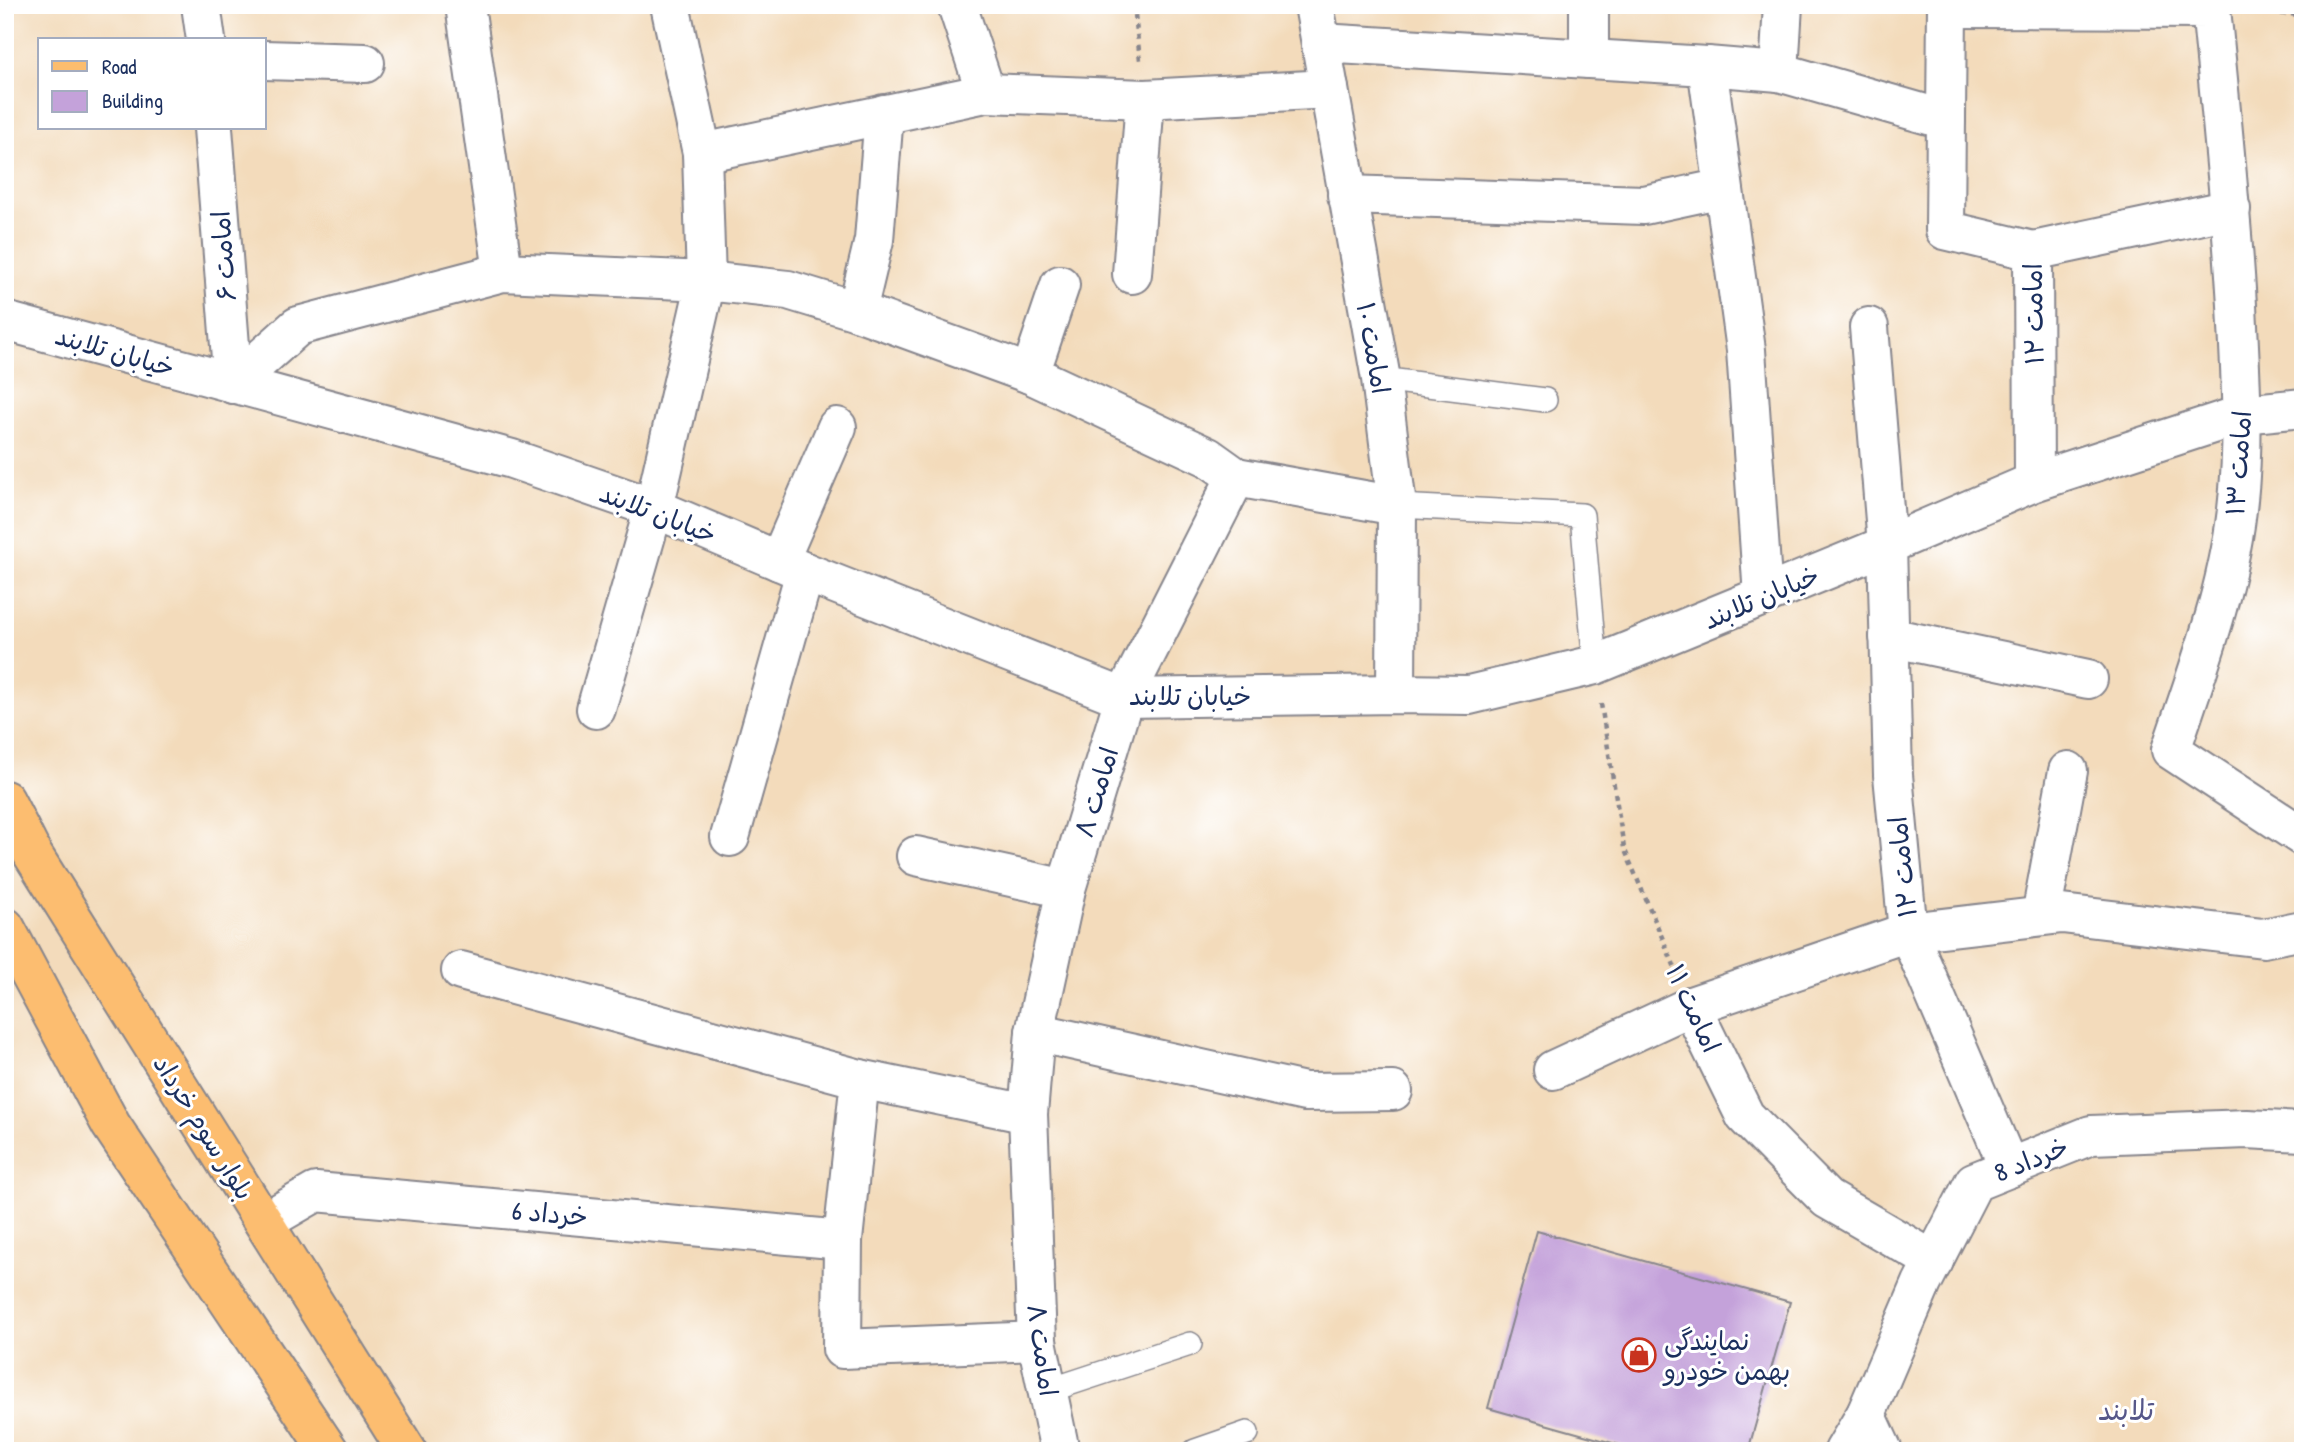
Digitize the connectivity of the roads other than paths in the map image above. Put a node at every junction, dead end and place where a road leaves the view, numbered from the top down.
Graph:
1 (201, 5) edge
2 (465, 5) edge
3 (670, 5) edge
4 (957, 5) edge
5 (1314, 5) edge
6 (1589, 5) edge
7 (1783, 5) edge
8 (2098, 6) edge
9 (1947, 7) edge
10 (205, 38) edge
11 (1321, 43) junction
12 (1590, 59) junction
13 (266, 60) edge
14 (365, 63) dead end
15 (1707, 66) junction
16 (1779, 72) junction
17 (1329, 89) junction
18 (986, 93) junction
19 (1145, 99) junction
20 (884, 114) junction
21 (1946, 120) junction
22 (213, 130) edge
23 (702, 153) junction
24 (1723, 188) junction
25 (1348, 195) junction
26 (2231, 209) junction
27 (2033, 251) junction
28 (503, 272) junction
29 (1132, 274) dead end
30 (706, 281) junction
31 (1060, 285) dead end
32 (857, 311) junction
33 (5, 321) edge
34 (1869, 327) dead end
35 (1030, 374) junction
36 (1381, 379) junction
37 (233, 384) junction
38 (1545, 400) dead end
39 (2303, 408) edge
40 (2243, 414) junction
41 (837, 427) dead end
42 (1236, 477) junction
43 (2034, 482) junction
44 (1397, 506) junction
45 (654, 509) junction
46 (1887, 545) junction
47 (792, 567) junction
48 (1763, 596) junction
49 (1889, 637) junction
50 (1595, 665) junction
51 (2088, 679) dead end
52 (1396, 694) junction
53 (1124, 698) junction
54 (596, 709) dead end
55 (2068, 771) dead end
56 (5, 800) edge
57 (730, 837) dead end
58 (2303, 837) edge
59 (916, 856) dead end
60 (1066, 889) junction
61 (2041, 916) junction
62 (5, 927) edge
63 (2303, 930) edge
64 (1908, 932) junction
65 (461, 971) dead end
66 (1691, 1006) junction
67 (1035, 1032) junction
68 (1553, 1070) dead end
69 (860, 1079) junction
70 (1393, 1091) dead end
71 (1028, 1114) junction
72 (2303, 1132) edge
73 (2009, 1168) junction
74 (264, 1222) junction
75 (843, 1240) junction
76 (1934, 1261) junction
77 (1037, 1340) junction
78 (1191, 1344) dead end
79 (1047, 1391) junction
80 (1866, 1414) junction
81 (1247, 1433) dead end
82 (329, 1451) edge
83 (407, 1451) edge
84 (1060, 1451) edge
85 (1195, 1451) edge
86 (1844, 1451) edge
87 (1882, 1451) edge

1 - 10 street
2 - 28 street
3 - 23 street
4 - 18 street
5 - 11 street, امامت ۱۰
6 - 12 street
7 - 16 street
8 - 9 street
8 - 26 street, امامت ۱۳
9 - 21 street, امامت ۱۲
11 - 12 street
11 - 17 street, امامت ۱۰
12 - 15 street
13 - 14 street
15 - 16 street
15 - 24 street
16 - 21 street
17 - 19 street
17 - 25 street, امامت ۱۰
18 - 19 street
18 - 20 street
19 - 29 street
20 - 23 street
20 - 32 street
21 - 27 street, امامت ۱۲
22 - 37 street, امامت ۶
23 - 30 street
24 - 25 street
24 - 48 street
25 - 36 street, امامت ۱۰
26 - 27 street
26 - 40 street, امامت ۱۳
27 - 43 street, امامت ۱۲
28 - 30 street
28 - 37 street
30 - 32 street
30 - 45 street
31 - 35 street
32 - 35 street
33 - 37 street, خیابان تلابند
34 - 46 street, امامت ۱۲
35 - 42 street
36 - 38 lane
36 - 44 street, امامت ۱۰
37 - 45 street, خیابان تلابند
39 - 40 street, خیابان تلابند
40 - 43 street, خیابان تلابند
40 - 58 street, امامت ۱۳
41 - 47 street
42 - 44 street
42 - 53 street, امامت ۸
43 - 46 street, خیابان تلابند
44 - 50 lane
44 - 52 street, امامت ۱۰
45 - 47 street, خیابان تلابند
45 - 54 street
46 - 48 street, خیابان تلابند
46 - 49 street, امامت ۱۲
47 - 53 street, خیابان تلابند
47 - 57 street
48 - 50 street, خیابان تلابند
49 - 51 street
49 - 64 street, امامت ۱۲
50 - 52 street, خیابان تلابند
52 - 53 street, خیابان تلابند
53 - 60 street, امامت ۸
55 - 61 street
56 - 74 main road, بلوار سوم خرداد
59 - 60 street
60 - 67 street, امامت ۸
61 - 63 street
61 - 64 street
62 - 82 main road
64 - 66 street
64 - 73 street, امامت ۱۲
65 - 69 street
66 - 68 street
66 - 76 street, امامت ۱۱
67 - 70 street
67 - 71 street, امامت ۸
69 - 71 street
69 - 75 street
71 - 77 street, امامت ۸
72 - 73 street, خرداد 8
73 - 76 street, خرداد 8
74 - 75 street, خرداد 6
74 - 83 main road, بلوار سوم خرداد
75 - 77 street
76 - 80 street, خرداد 8
77 - 79 street, امامت ۸
78 - 79 lane
79 - 84 street, امامت ۸
80 - 86 street, خرداد 8
80 - 87 street
81 - 85 lane

